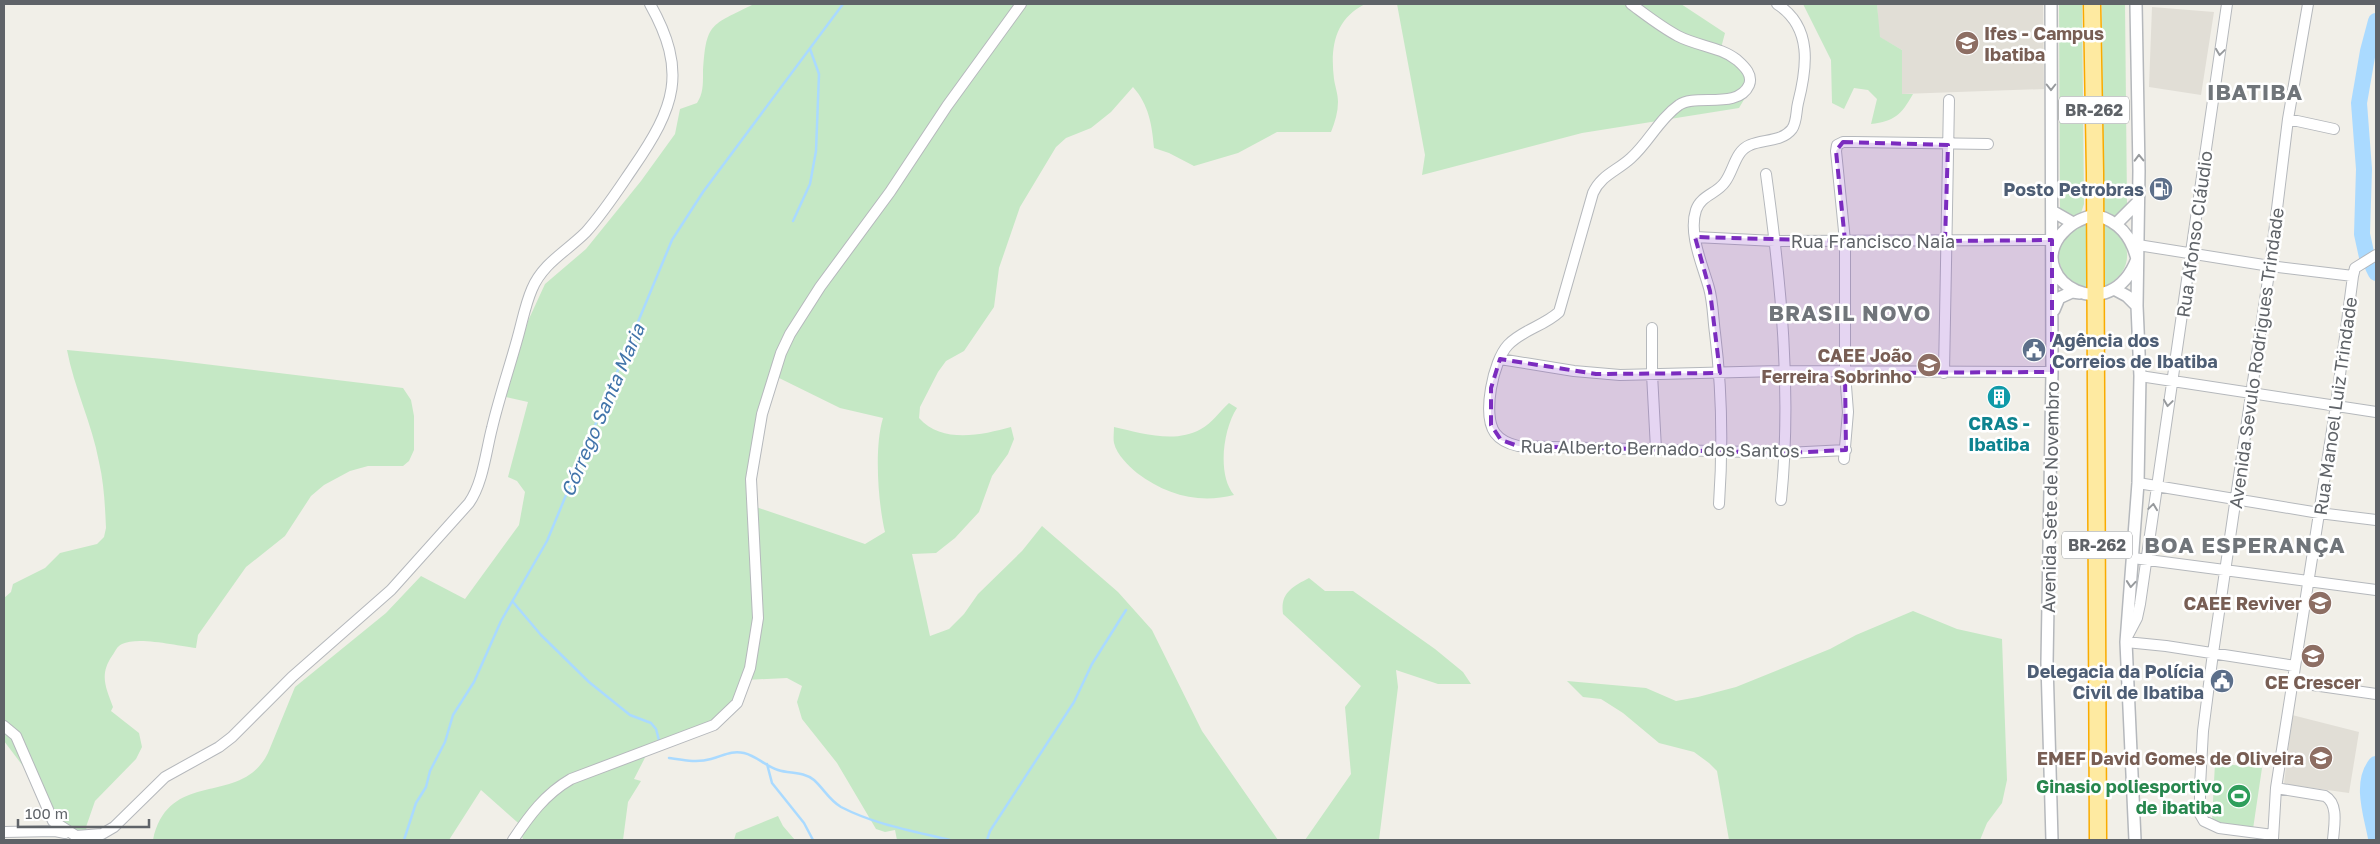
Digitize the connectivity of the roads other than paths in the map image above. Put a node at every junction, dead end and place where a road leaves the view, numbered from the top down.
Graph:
1 (650, 4) edge
2 (1021, 4) edge
3 (1631, 4) edge
4 (1777, 4) edge
5 (2051, 4) edge
6 (2092, 4) edge
7 (2136, 4) edge
8 (2227, 4) edge
9 (2308, 4) edge
10 (1949, 100) dead end
11 (2288, 119) junction
12 (2334, 129) dead end
13 (1988, 144) dead end
14 (1948, 145) junction
15 (1766, 174) dead end
16 (2138, 202) junction
17 (2052, 211) junction
18 (2095, 216) junction
19 (2073, 223) junction
20 (2116, 224) junction
21 (1695, 237) junction
22 (2052, 240) junction
23 (1775, 241) junction
24 (1845, 241) junction
25 (1945, 241) junction
26 (2138, 245) junction
27 (2191, 254) junction
28 (2052, 255) junction
29 (2137, 259) junction
30 (2362, 265) edge
31 (2270, 266) junction
32 (2114, 289) junction
33 (2089, 294) junction
34 (2137, 306) junction
35 (2052, 317) junction
36 (1652, 328) dead end
37 (1500, 359) junction
38 (1785, 372) junction
39 (2052, 372) junction
40 (1720, 373) junction
41 (1845, 373) junction
42 (1944, 373) junction
43 (1652, 374) junction
44 (2140, 376) junction
45 (2171, 382) junction
46 (2250, 393) junction
47 (2336, 406) junction
48 (2376, 412) edge
49 (1656, 449) junction
50 (1722, 452) junction
51 (1786, 453) junction
52 (2138, 483) junction
53 (2156, 486) junction
54 (1781, 500) dead end
55 (2235, 500) junction
56 (1719, 504) dead end
57 (2319, 513) junction
58 (2376, 520) edge
59 (2133, 558) junction
60 (2146, 560) junction
61 (2226, 569) junction
62 (2308, 579) junction
63 (2376, 590) edge
64 (2126, 641) junction
65 (2213, 653) junction
66 (2295, 666) junction
67 (2292, 682) junction
68 (2376, 694) edge
69 (4, 726) edge
70 (2276, 788) junction
71 (2098, 796) junction
72 (2219, 828) junction
73 (4, 832) edge
74 (75, 837) edge
75 (2273, 838) edge
76 (513, 840) edge
77 (2052, 840) edge
78 (2089, 840) edge
79 (2098, 840) edge
80 (2135, 840) edge
81 (2220, 840) edge
82 (2333, 840) edge

1 - 74 street
2 - 76 street
3 - 37 street, Rua Alberto Bernado dos Santos
4 - 21 street
5 -> 17 street, Avenida Sete de Novembro
6 - 18 highway, BR-262
16 -> 7 street
8 -> 27 street, Rua Afonso Cláudio
9 - 11 street, Avenida Sevulo Rodrigues Trindade
10 - 14 street
11 - 12 street
11 - 31 street, Avenida Sevulo Rodrigues Trindade
13 - 14 street
14 - 24 street
14 - 25 street
15 - 23 street
16 - 20 street
16 - 26 street
17 - 19 street
17 - 22 street, Avenida Sete de Novembro
18 - 19 street
18 - 20 street
18 - 33 highway, BR-262
19 - 28 street
20 - 29 street
21 - 23 street, Rua Francisco Naia
21 - 40 street
22 - 25 street, Rua Francisco Naia
22 - 28 street, Avenida Sete de Novembro
23 - 24 street, Rua Francisco Naia
23 - 38 street
24 - 25 street, Rua Francisco Naia
24 - 41 street
25 - 42 street
26 - 27 street
26 - 29 street
27 - 31 street
27 - 45 street, Rua Afonso Cláudio
28 - 33 street
28 - 35 street, Avenida Sete de Novembro
29 - 32 street
29 - 34 street
30 - 31 street
30 - 47 street, Rua Manoel Luiz Trindade
31 - 46 street, Avenida Sevulo Rodrigues Trindade
32 - 33 street
32 - 34 street
33 - 35 street
33 - 71 highway, BR-262
34 - 44 street
35 - 39 street, Avenida Sete de Novembro
36 - 43 street
37 - 43 street
37 - 49 street, Rua Alberto Bernado dos Santos
38 - 40 street
38 - 41 street
38 - 51 street
39 - 42 street
39 - 77 street, Avenida Sete de Novembro
40 - 43 street
40 - 50 street
41 - 42 street
41 - 51 street, Rua Alberto Bernado dos Santos
43 - 49 street
44 - 45 street
44 - 52 street
45 - 46 street
45 -> 53 street, Rua Afonso Cláudio
46 - 47 street
46 - 55 street, Avenida Sevulo Rodrigues Trindade
47 - 48 street
47 - 57 street, Rua Manoel Luiz Trindade
49 - 50 street, Rua Alberto Bernado dos Santos
50 - 51 street, Rua Alberto Bernado dos Santos
50 - 56 street
51 - 54 street
52 - 53 street
52 - 59 street
53 - 55 street
60 -> 53 street, Rua Afonso Cláudio
55 - 57 street
55 - 61 street, Avenida Sevulo Rodrigues Trindade
57 - 58 street
57 - 62 street, Rua Manoel Luiz Trindade
59 - 60 street
59 -> 64 street
60 - 61 street
60 - 64 street, Rua Afonso Cláudio
61 - 62 street
61 - 65 street, Avenida Sevulo Rodrigues Trindade
62 - 63 street
62 - 66 street, Rua Manoel Luiz Trindade
64 - 65 street
64 - 80 street
65 - 66 street
65 - 72 street, Avenida Sevulo Rodrigues Trindade
66 - 67 street, Rua Manoel Luiz Trindade
67 - 68 street
67 - 70 street, Rua Manoel Luiz Trindade
69 - 74 street
70 - 75 street, Rua Manoel Luiz Trindade
70 - 82 street
71 - 78 highway
71 - 79 highway, BR-262
72 - 75 street, Avenida Sevulo Rodrigues Trindade
72 - 81 street
73 - 74 street

